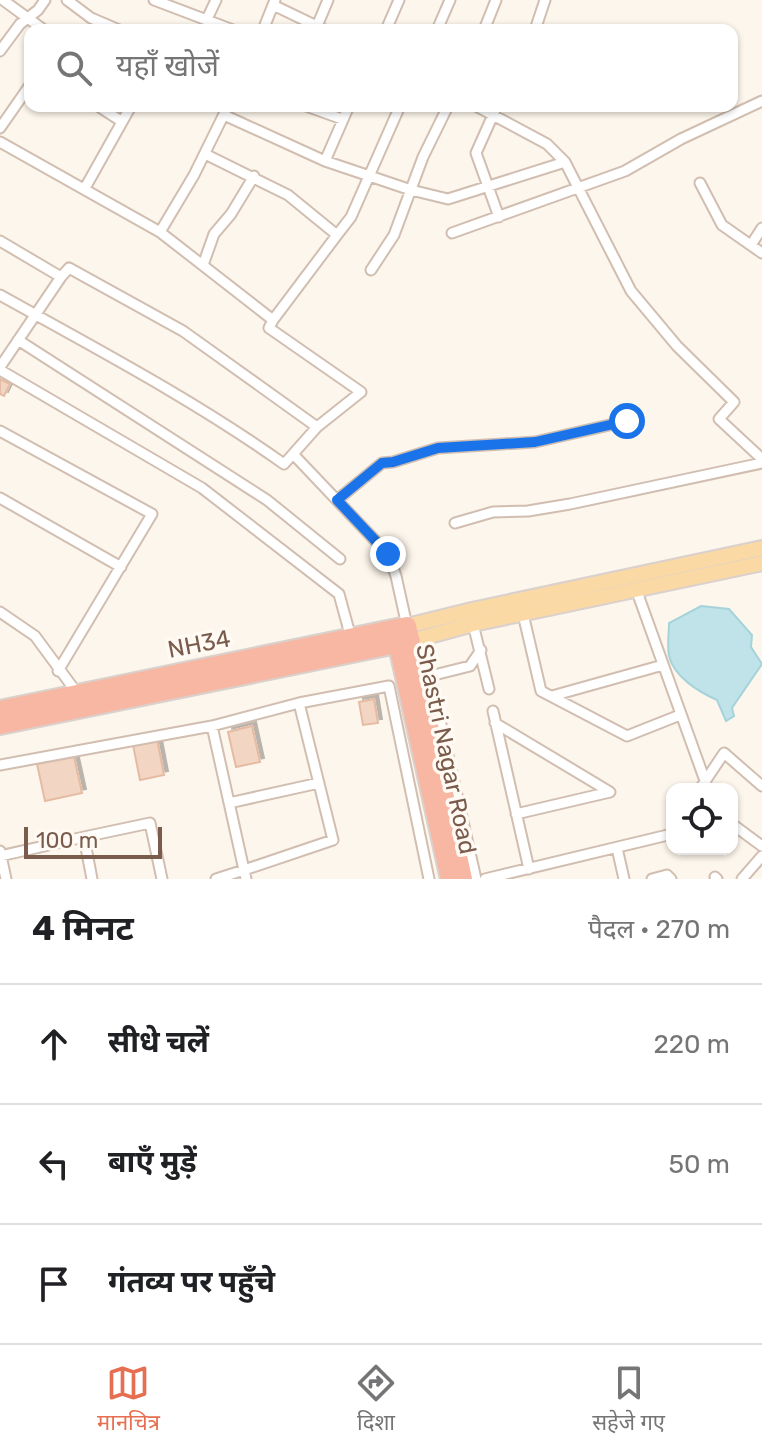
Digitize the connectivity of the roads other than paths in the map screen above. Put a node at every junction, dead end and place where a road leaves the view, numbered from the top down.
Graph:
1 (3, 0) edge
2 (45, 0) edge
3 (67, 0) edge
4 (154, 0) edge
5 (216, 0) edge
6 (328, 0) edge
7 (399, 0) edge
8 (450, 0) edge
9 (496, 0) edge
10 (545, 0) edge
11 (166, 2) edge
12 (274, 2) edge
13 (28, 18) junction
14 (207, 19) junction
15 (36, 24) edge
16 (105, 24) edge
17 (219, 24) edge
18 (265, 24) edge
19 (314, 24) edge
20 (322, 24) edge
21 (389, 24) edge
22 (440, 24) edge
23 (486, 24) edge
24 (537, 24) edge
25 (0, 51) edge
26 (24, 94) edge
27 (762, 101) edge
28 (107, 112) edge
29 (127, 112) edge
30 (226, 112) edge
31 (228, 112) edge
32 (323, 112) edge
33 (346, 112) edge
34 (397, 112) edge
35 (445, 112) edge
36 (494, 112) edge
37 (498, 112) edge
38 (342, 119) junction
39 (121, 121) junction
40 (0, 128) edge
41 (0, 142) edge
42 (205, 154) junction
43 (325, 161) junction
44 (565, 162) junction
45 (254, 176) junction
46 (369, 177) junction
47 (700, 183) dead end
48 (85, 188) junction
49 (487, 188) junction
50 (579, 189) junction
51 (411, 190) junction
52 (499, 217) junction
53 (762, 228) edge
54 (160, 232) junction
55 (452, 233) dead end
56 (337, 235) junction
57 (0, 241) edge
58 (751, 245) junction
59 (762, 253) edge
60 (203, 265) junction
61 (371, 270) dead end
62 (61, 277) junction
63 (0, 295) edge
64 (36, 315) junction
65 (273, 320) junction
66 (18, 340) junction
67 (0, 368) edge
68 (627, 421) dead end
69 (317, 427) junction
70 (0, 431) edge
71 (293, 454) junction
72 (762, 461) edge
73 (0, 498) edge
74 (337, 500) junction
75 (455, 523) dead end
76 (762, 548) edge
77 (340, 559) dead end
78 (762, 563) edge
79 (121, 567) junction
80 (636, 589) junction
81 (0, 612) edge
82 (523, 614) junction
83 (473, 624) junction
84 (403, 635) junction
85 (351, 639) junction
86 (481, 650) junction
87 (275, 662) junction
88 (663, 665) junction
89 (58, 671) junction
90 (411, 681) junction
91 (143, 688) junction
92 (489, 689) dead end
93 (77, 693) junction
94 (552, 696) junction
95 (299, 703) junction
96 (0, 710) edge
97 (493, 711) dead end
98 (680, 715) junction
99 (495, 723) junction
100 (0, 725) edge
101 (212, 726) junction
102 (0, 765) edge
103 (319, 783) junction
104 (703, 783) edge
105 (706, 783) edge
106 (762, 786) edge
107 (229, 803) junction
108 (516, 814) junction
109 (738, 828) edge
110 (666, 834) edge
111 (84, 837) junction
112 (762, 846) edge
113 (617, 848) junction
114 (0, 854) edge
115 (762, 856) edge
116 (529, 869) junction
117 (245, 874) edge
118 (6, 879) edge
119 (92, 879) edge
120 (162, 879) edge
121 (216, 879) edge
122 (429, 879) edge
123 (450, 879) edge
124 (463, 879) edge
125 (476, 879) edge
126 (485, 879) edge
127 (624, 879) edge
128 (652, 879) edge
129 (671, 879) edge
130 (742, 879) edge

1 - 13 street
2 - 13 street
3 - 16 street
4 - 11 street
5 - 14 street
6 - 20 street
7 - 21 street
8 - 22 street
9 - 23 street
10 - 24 street
11 - 14 street
12 - 18 street
12 - 19 street
13 - 15 street
13 - 25 street
14 - 17 street
26 - 40 street
27 - 50 street
28 - 39 street
29 - 39 street
30 - 42 street
31 - 43 street
32 - 38 street
33 - 38 street
34 - 46 street
35 - 51 street
36 - 49 street
37 - 44 street
38 - 43 street
39 - 48 street
41 - 48 street
42 - 45 street
42 - 54 street
43 - 46 street
44 - 49 street
44 - 50 street
45 - 56 street
45 - 60 street
46 - 51 street
46 - 56 street
47 - 58 street
48 - 54 street
49 - 51 street
49 - 52 street
50 - 52 street
50 - 72 street
51 - 61 street
52 - 55 street
53 - 58 street
54 - 60 street
56 - 65 street
57 - 62 street
58 - 59 street
60 - 65 street
62 - 64 street
62 - 69 street
63 - 64 street
64 - 66 street
64 - 71 street
65 - 69 street
66 - 67 street
66 - 77 street
67 - 85 street
68 - 74 street
69 - 71 street
70 - 79 street
71 - 74 street
72 - 75 street
73 - 79 street
74 - 84 street
76 - 84 main road
78 - 80 main road
79 - 89 street
80 - 82 main road
80 - 88 street
81 - 89 street
82 - 83 main road
82 - 94 street
83 - 84 main road
83 - 86 street
84 - 85 highway, NH34 / NH34
84 - 87 highway, NH34
84 - 90 highway, Shastri Nagar Road
85 - 87 highway, NH34 / NH34
86 - 90 street
86 - 92 street
87 - 91 highway, NH34 / NH34
88 - 94 street
88 - 98 street
89 - 93 street
90 - 95 street
90 - 122 street
90 - 123 highway, Shastri Nagar Road
90 - 124 highway
90 - 125 street
91 - 93 highway, NH34 / NH34
91 - 100 highway, NH34
93 - 96 highway, NH34 / NH34
94 - 98 street
95 - 101 street
95 - 103 street
97 - 99 street
98 - 104 street
99 - 108 street
99 - 108 street
101 - 102 street
101 - 107 street
103 - 107 street
103 - 117 street
105 - 106 street
107 - 117 street
108 - 116 street
109 - 112 street
110 - 113 street
111 - 114 street
111 - 119 street
111 - 120 street
113 - 116 street
113 - 127 street
114 - 118 street
115 - 130 street
116 - 126 street
117 - 121 street
128 - 129 street

